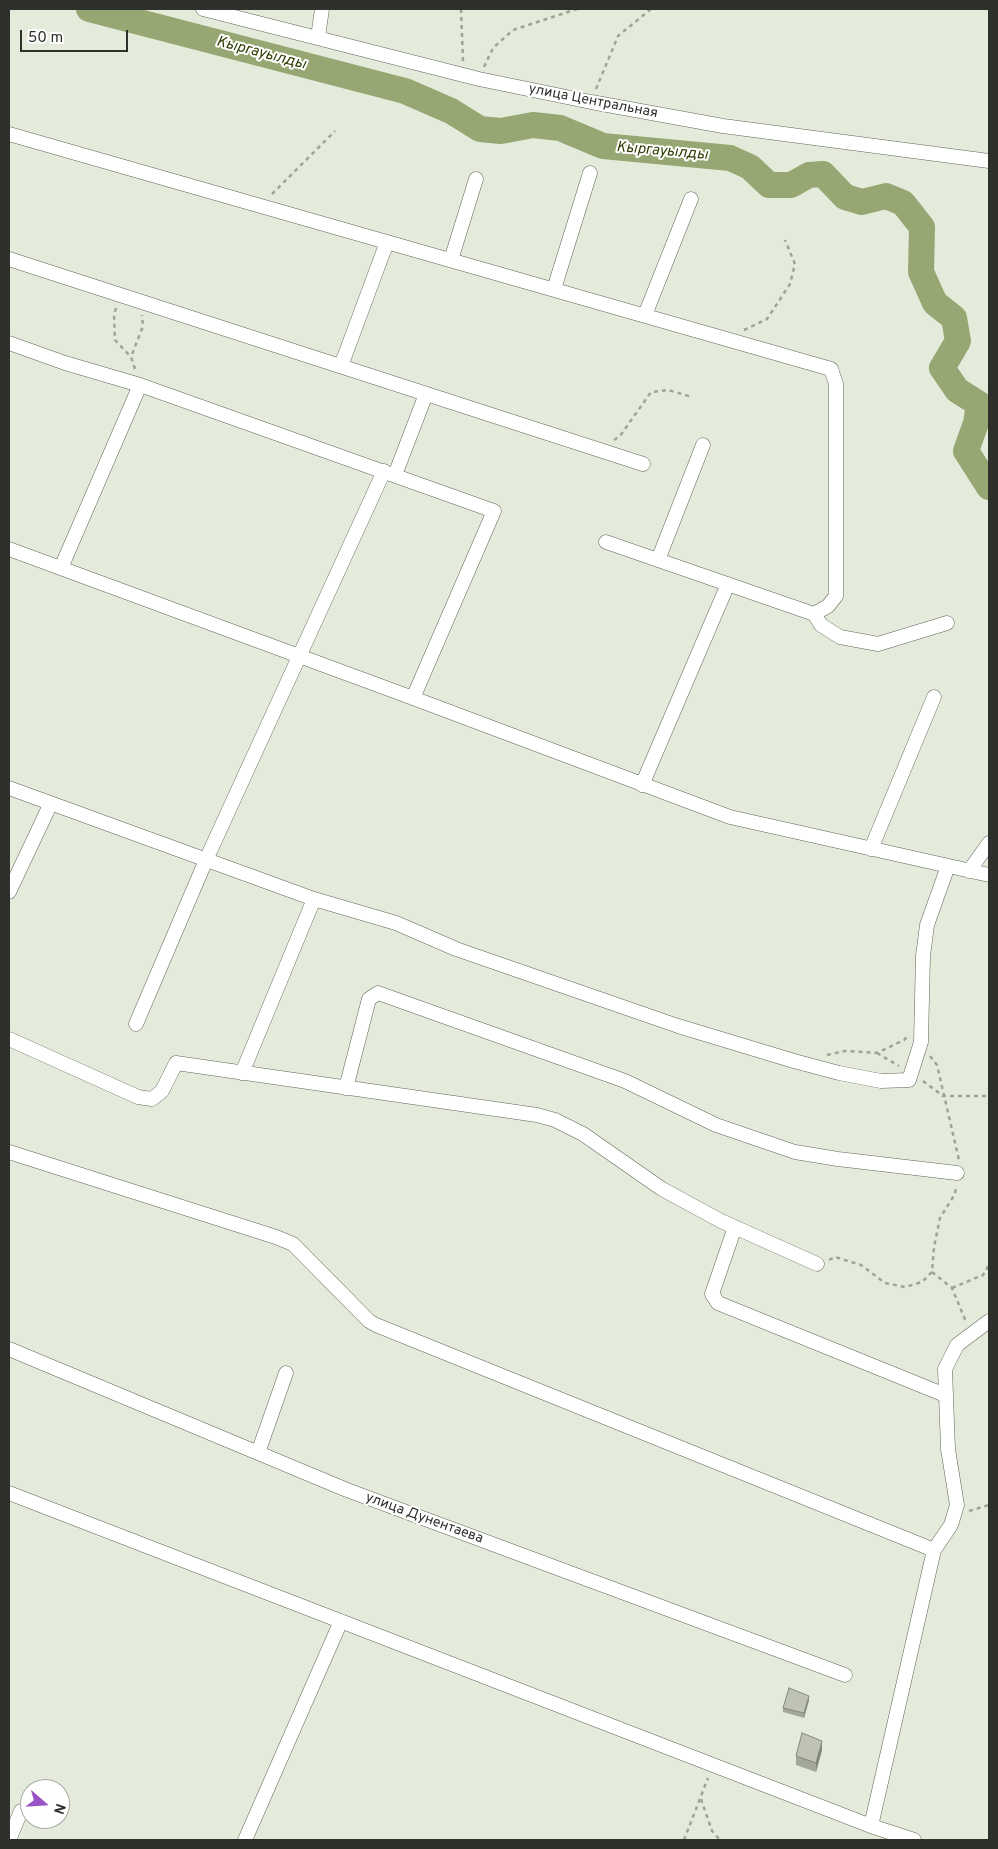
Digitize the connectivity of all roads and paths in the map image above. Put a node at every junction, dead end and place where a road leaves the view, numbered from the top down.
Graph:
1 (203, 9) edge
2 (322, 9) edge
3 (461, 9) edge
4 (577, 9) edge
5 (651, 9) edge
6 (318, 37) junction
7 (463, 75) junction
8 (479, 79) junction
9 (591, 102) junction
10 (335, 132) dead end
11 (9, 134) edge
12 (989, 160) edge
13 (590, 172) dead end
14 (476, 179) dead end
15 (691, 199) dead end
16 (260, 206) junction
17 (785, 240) dead end
18 (387, 242) junction
19 (9, 259) edge
20 (451, 260) junction
21 (554, 289) junction
22 (121, 295) junction
23 (141, 302) junction
24 (645, 315) junction
25 (727, 338) junction
26 (9, 343) edge
27 (131, 357) junction
28 (341, 366) junction
29 (140, 385) junction
30 (426, 394) junction
31 (692, 396) dead end
32 (702, 445) dead end
33 (598, 449) junction
34 (643, 464) dead end
35 (389, 473) junction
36 (606, 542) dead end
37 (9, 549) edge
38 (658, 560) junction
39 (61, 568) junction
40 (728, 584) junction
41 (814, 614) junction
42 (947, 623) dead end
43 (298, 656) junction
44 (934, 697) dead end
45 (413, 698) junction
46 (642, 784) junction
47 (9, 788) edge
48 (51, 803) junction
49 (989, 843) edge
50 (871, 849) junction
51 (206, 860) junction
52 (948, 866) junction
53 (969, 871) junction
54 (989, 876) edge
55 (9, 892) edge
56 (314, 899) junction
57 (923, 1017) junction
58 (136, 1024) dead end
59 (9, 1039) edge
60 (921, 1042) junction
61 (819, 1056) dead end
62 (242, 1073) junction
63 (346, 1088) junction
64 (943, 1096) junction
65 (989, 1096) edge
66 (9, 1152) edge
67 (957, 1172) junction
68 (735, 1227) junction
69 (817, 1264) joint
70 (989, 1266) edge
71 (932, 1272) junction
72 (952, 1288) junction
73 (989, 1321) edge
74 (971, 1335) junction
75 (9, 1349) edge
76 (286, 1373) dead end
77 (945, 1395) junction
78 (258, 1453) junction
79 (9, 1493) edge
80 (934, 1550) junction
81 (341, 1621) junction
82 (845, 1676) dead end
83 (713, 1765) junction
84 (700, 1798) junction
85 (20, 1815) edge
86 (871, 1826) junction
87 (9, 1840) edge
88 (245, 1840) edge
89 (684, 1840) edge
90 (720, 1840) edge
91 (914, 1840) edge

1 - 6 street, улица Центральная
2 - 6 street
3 - 7 path
4 - 8 path
5 - 9 path
6 - 7 street, улица Центральная
7 - 8 street, улица Центральная
8 - 9 street, улица Центральная
9 - 12 street, улица Центральная
10 - 16 path
11 - 16 street
13 - 21 street
14 - 20 street
15 - 24 street
16 - 18 street
17 - 25 path
18 - 20 street
18 - 28 street
19 - 22 street
20 - 21 street
21 - 24 street
22 - 23 street
22 - 27 path
23 - 27 path
23 - 28 street
24 - 25 street
25 - 41 street
26 - 29 street
27 - 29 path
28 - 30 street
29 - 35 street
29 - 39 street
30 - 33 street
30 - 35 street
31 - 33 path
32 - 38 street
33 - 34 street
35 - 43 street
35 - 45 street
36 - 38 street
37 - 39 street
38 - 40 street
39 - 43 street
40 - 41 street
40 - 46 street
41 - 42 street
43 - 45 street
43 - 51 street
44 - 50 street
45 - 46 street
46 - 50 street
47 - 48 street
48 - 51 street
48 - 55 street
49 - 53 street
50 - 52 street
51 - 56 street
51 - 58 street
52 - 53 street
52 - 57 street
53 - 54 street
56 - 60 street
56 - 62 street
57 - 60 street
57 - 61 path
59 - 62 street
60 - 64 path
62 - 63 street
63 - 67 street
63 - 68 street
64 - 65 path
64 - 67 path
66 - 80 street
67 - 71 path
68 - 69 street
68 - 77 street
69 - 71 path
70 - 72 path
71 - 72 path
72 - 74 path
73 - 74 street
74 - 77 street
75 - 78 street, улица Дунентаева
76 - 78 street
77 - 80 street
78 - 82 street, улица Дунентаева
79 - 81 street
80 - 86 street
81 - 83 street
81 - 88 street
83 - 84 path
83 - 86 street
84 - 89 path
84 - 90 path
85 - 87 street
86 - 91 street

